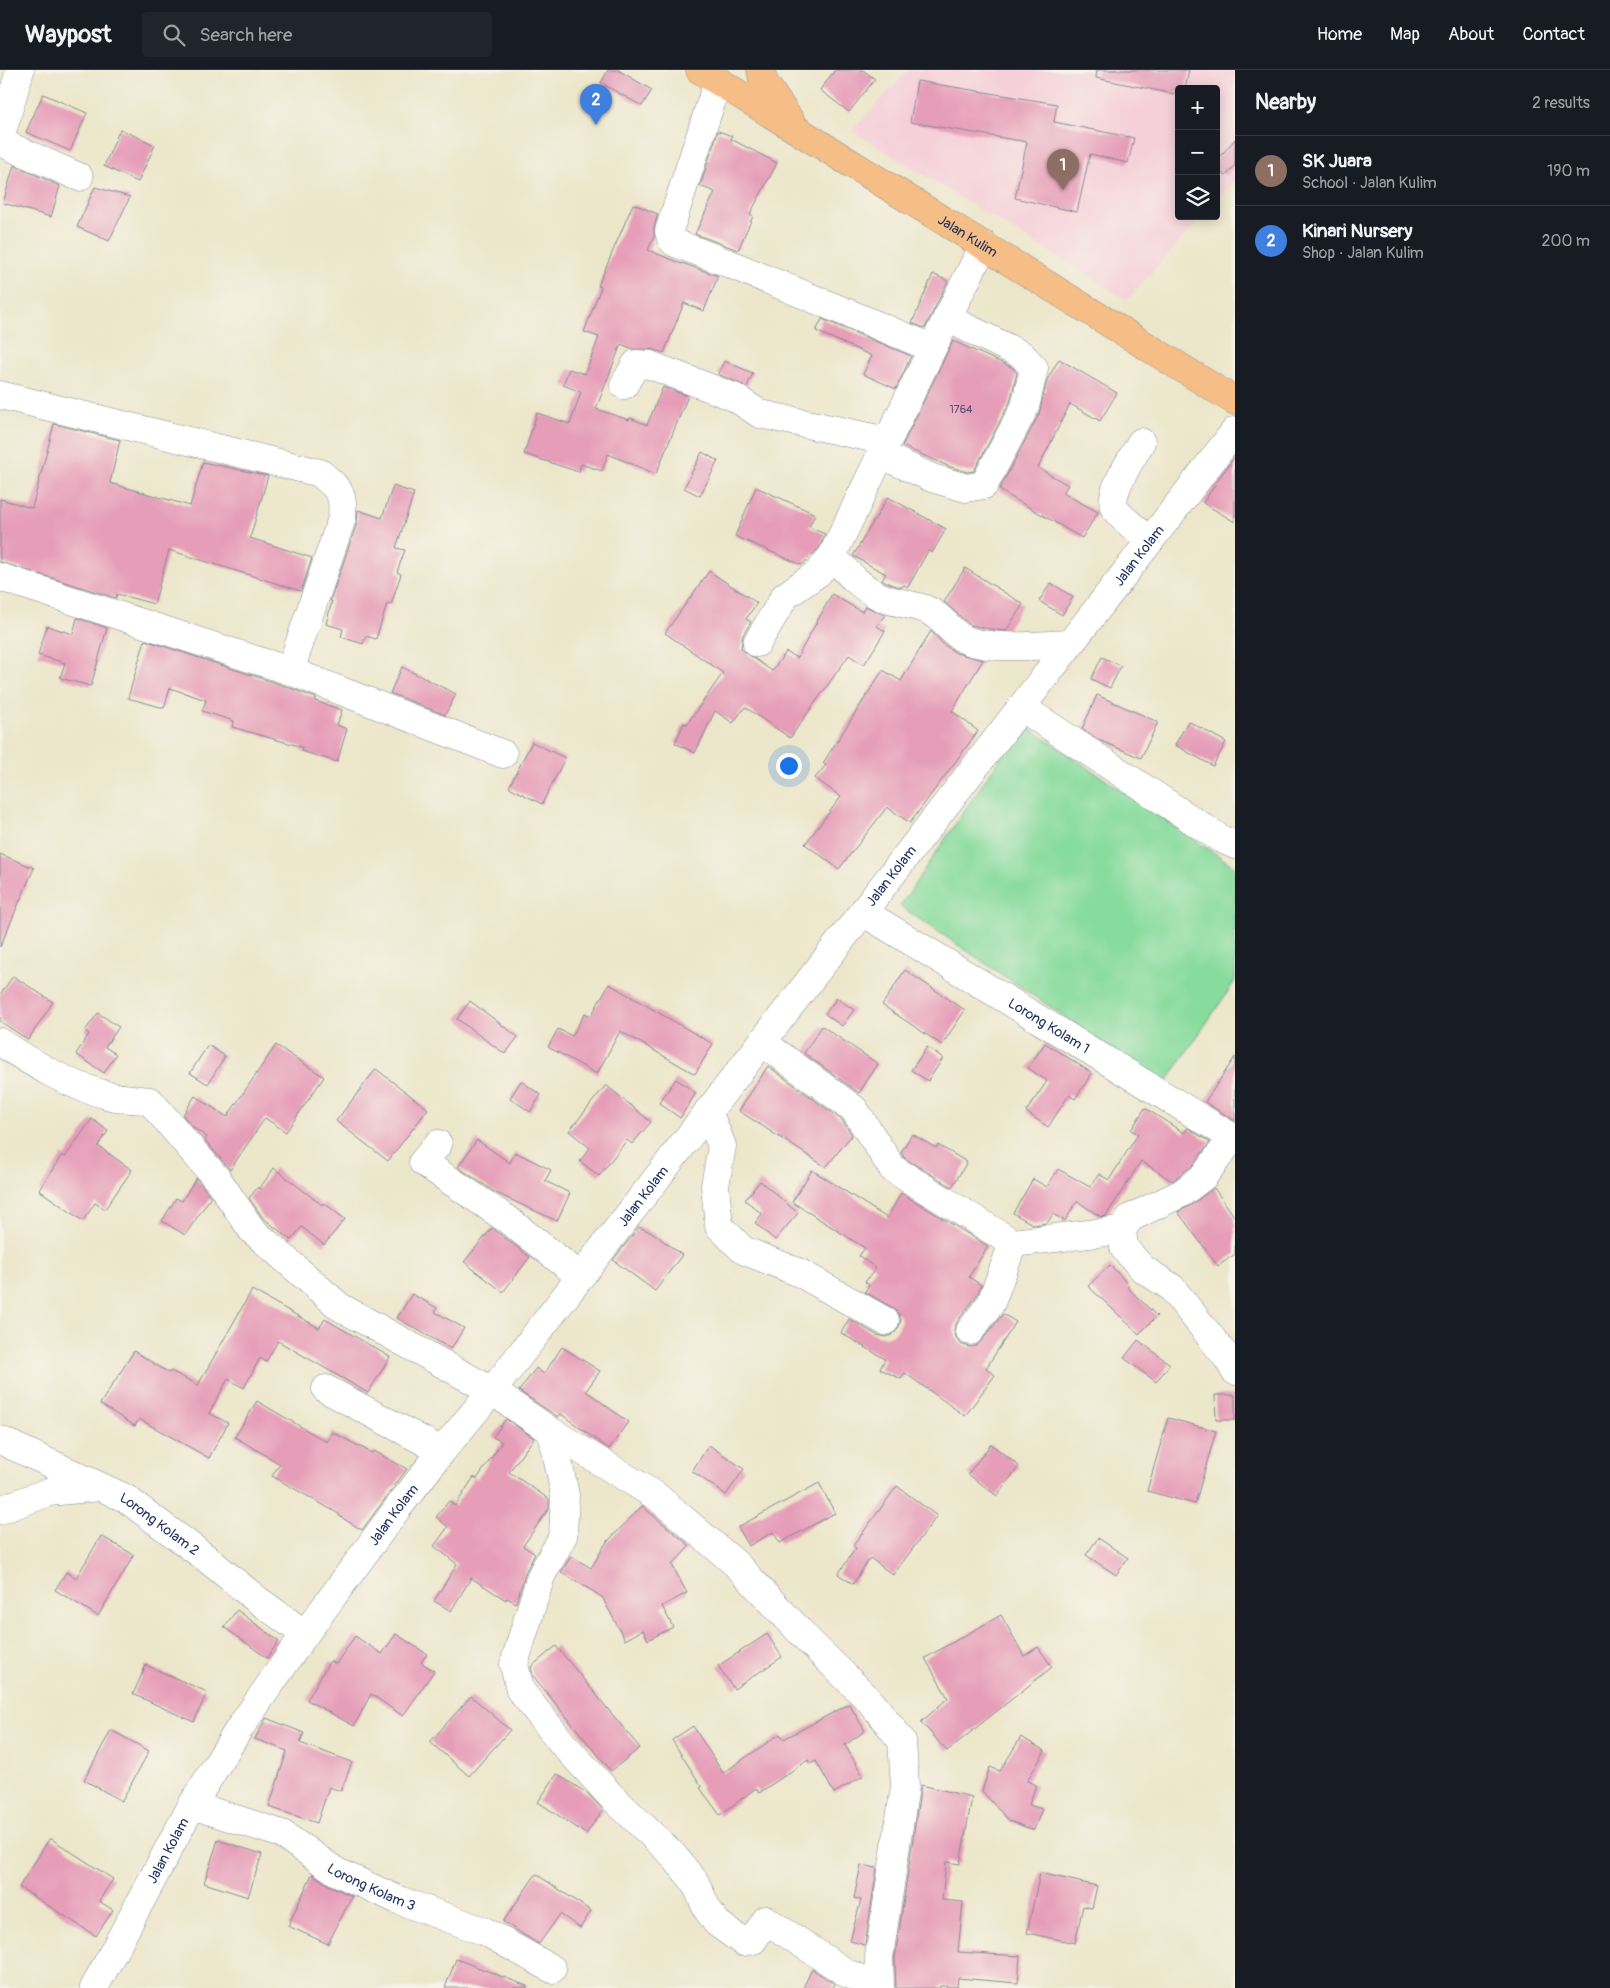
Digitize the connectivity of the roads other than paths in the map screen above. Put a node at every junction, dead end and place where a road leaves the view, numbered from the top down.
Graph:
1 (20, 70) edge
2 (761, 70) edge
3 (709, 76) edge
4 (796, 130) junction
5 (1, 134) edge
6 (79, 176) dead end
7 (984, 245) junction
8 (947, 318) junction
9 (932, 348) junction
10 (624, 385) dead end
11 (0, 395) edge
12 (1235, 401) edge
13 (1235, 431) edge
14 (1141, 442) dead end
15 (884, 448) junction
16 (1150, 541) junction
17 (832, 556) junction
18 (0, 578) edge
19 (757, 643) dead end
20 (1070, 644) junction
21 (290, 671) junction
22 (1021, 707) junction
23 (503, 754) dead end
24 (1235, 846) edge
25 (863, 912) junction
26 (0, 1042) edge
27 (762, 1042) junction
28 (708, 1111) junction
29 (1234, 1138) edge
30 (438, 1144) dead end
31 (1122, 1230) junction
32 (1013, 1243) junction
33 (580, 1276) junction
34 (885, 1321) dead end
35 (970, 1332) dead end
36 (1235, 1371) edge
37 (326, 1389) dead end
38 (492, 1391) junction
39 (552, 1432) junction
40 (0, 1440) edge
41 (442, 1451) junction
42 (104, 1487) junction
43 (0, 1510) edge
44 (305, 1634) junction
45 (192, 1805) junction
46 (552, 1969) dead end
47 (880, 1986) edge
48 (94, 1988) edge

1 - 5 street
2 - 4 main road
3 - 4 main road, Jalan Kulim
3 - 9 street
4 - 7 main road, Jalan Kulim
5 - 6 street
7 - 8 street
7 - 12 main road, Jalan Kulim
8 - 9 street
8 - 15 street
9 - 15 street
10 - 15 street
11 - 21 street
13 - 16 street, Jalan Kolam
14 - 16 street
15 - 17 street
16 - 20 street, Jalan Kolam
17 - 19 street
17 - 20 street
18 - 21 street
20 - 22 street, Jalan Kolam
21 - 23 street
22 - 24 street
22 - 25 street, Jalan Kolam
25 - 27 street, Jalan Kolam
25 - 29 street, Lorong Kolam 1
26 - 38 street
27 - 28 street, Jalan Kolam
27 - 32 street
28 - 33 street, Jalan Kolam
28 - 34 street
29 - 31 street
30 - 33 street
31 - 32 street
31 - 36 street
32 - 35 street
33 - 38 street, Jalan Kolam
37 - 41 street
38 - 39 street
38 - 41 street, Jalan Kolam
39 - 47 street
39 - 47 street
40 - 42 street, Lorong Kolam 2
41 - 44 street, Jalan Kolam
42 - 43 street
42 - 44 street, Lorong Kolam 2
44 - 45 street, Jalan Kolam
45 - 46 street, Lorong Kolam 3
45 - 48 street, Jalan Kolam

